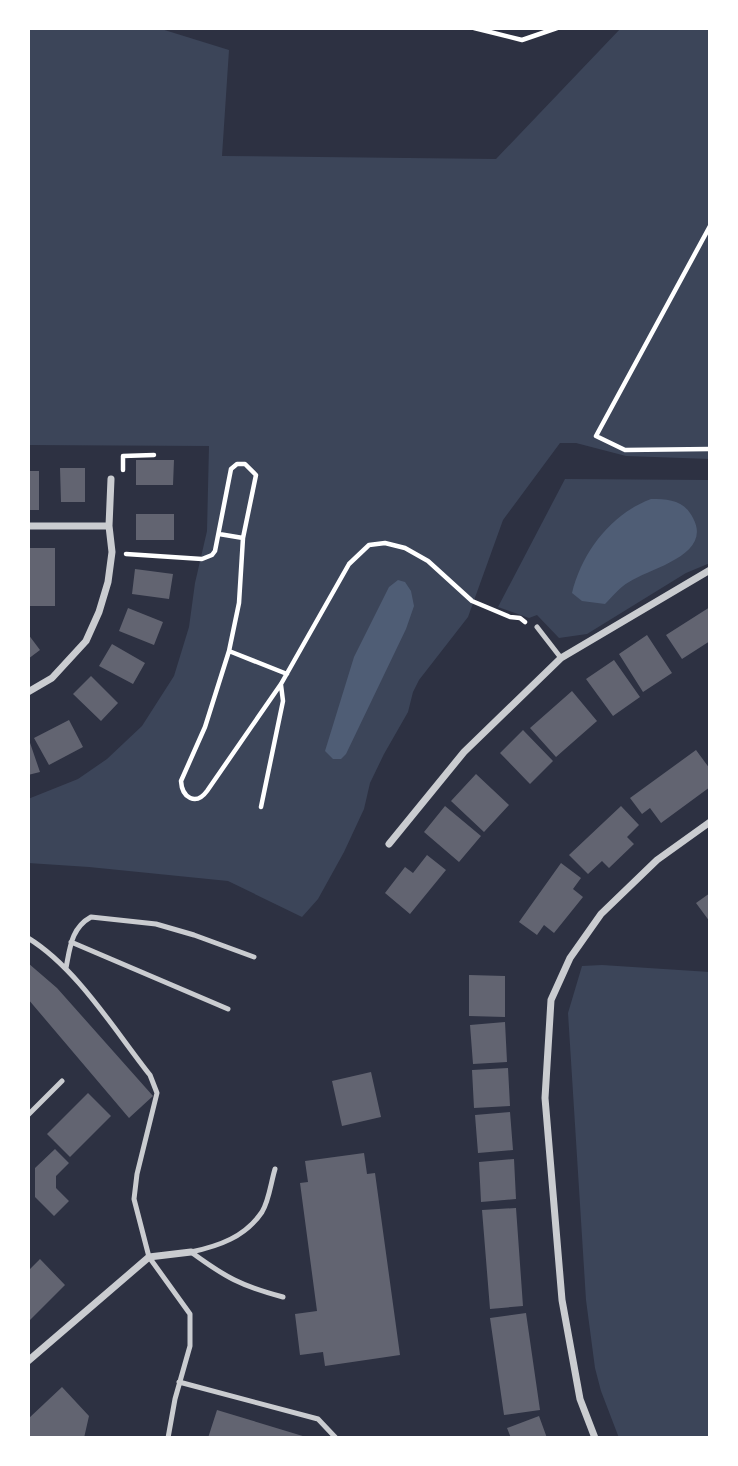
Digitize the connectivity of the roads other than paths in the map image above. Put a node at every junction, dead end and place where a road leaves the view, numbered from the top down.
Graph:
1 (111, 479) road end
2 (28, 526) edge
3 (109, 526) junction
4 (710, 570) edge
5 (537, 627) dead end
6 (561, 659) junction
7 (28, 692) edge
8 (710, 822) edge
9 (389, 844) dead end
10 (28, 938) edge
11 (71, 942) junction
12 (254, 957) dead end
13 (66, 968) junction
14 (228, 1009) dead end
15 (62, 1082) dead end
16 (28, 1115) edge
17 (275, 1169) dead end
18 (191, 1252) junction
19 (149, 1256) junction
20 (283, 1297) dead end
21 (28, 1360) edge
22 (179, 1382) junction
23 (168, 1438) edge
24 (336, 1438) edge
25 (595, 1438) edge

1 - 3 street
2 - 3 street
3 - 7 street
4 - 6 street
5 - 6 lane
6 - 9 street
8 - 25 street
10 - 13 lane
11 - 12 lane
11 - 13 lane
11 - 14 lane
13 - 19 lane
15 - 16 lane
17 - 18 lane
18 - 19 street
18 - 20 lane
19 - 21 street
19 - 22 lane
22 - 23 lane
22 - 24 lane

